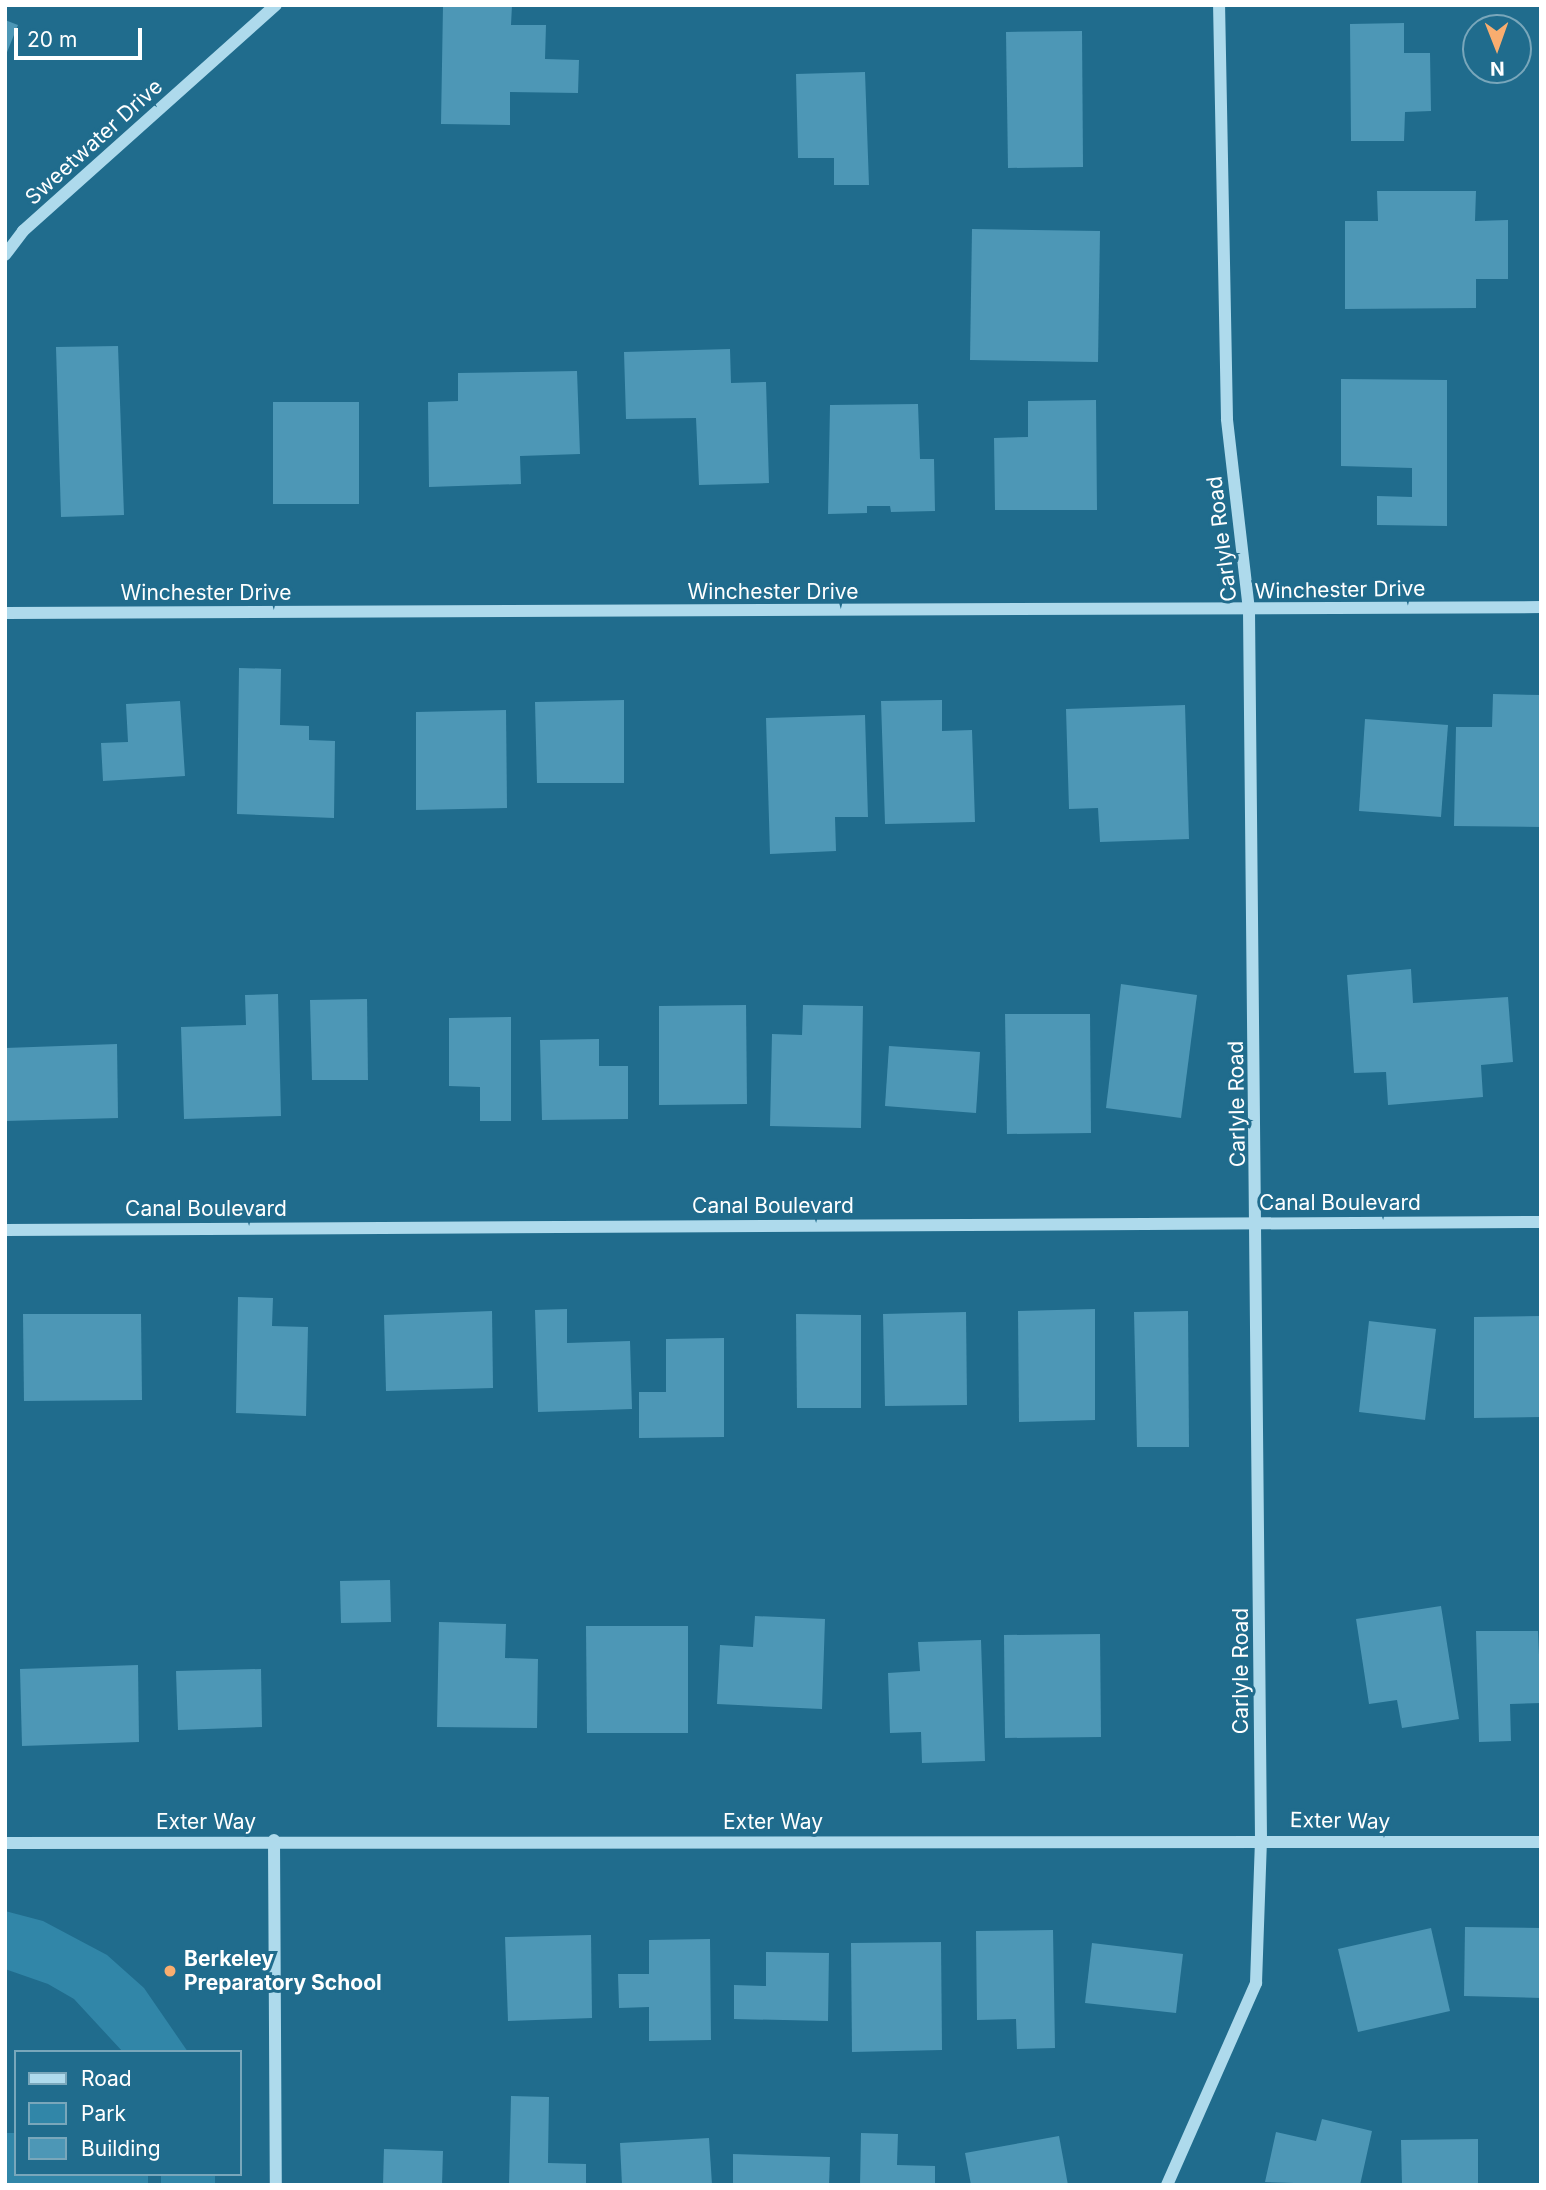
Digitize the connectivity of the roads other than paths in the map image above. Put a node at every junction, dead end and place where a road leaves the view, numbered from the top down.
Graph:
1 (276, 5) edge
2 (1219, 5) edge
3 (5, 255) edge
4 (1541, 607) edge
5 (1249, 610) junction
6 (5, 613) edge
7 (1258, 1222) junction
8 (1541, 1222) edge
9 (5, 1230) edge
10 (1261, 1839) junction
11 (274, 1840) junction
12 (1541, 1842) edge
13 (5, 1843) edge
14 (276, 2185) edge
15 (1167, 2185) edge

1 - 3 street, Sweetwater Drive
2 - 5 street, Carlyle Road
4 - 5 street, Winchester Drive
5 - 6 street, Winchester Drive
5 - 7 street, Carlyle Road
7 - 8 street, Canal Boulevard
7 - 9 street, Canal Boulevard
7 - 10 street, Carlyle Road
10 - 11 street, Exter Way
10 - 12 street, Exter Way
10 - 15 street, Carlyle Road
11 - 13 street, Exter Way
11 - 14 street

